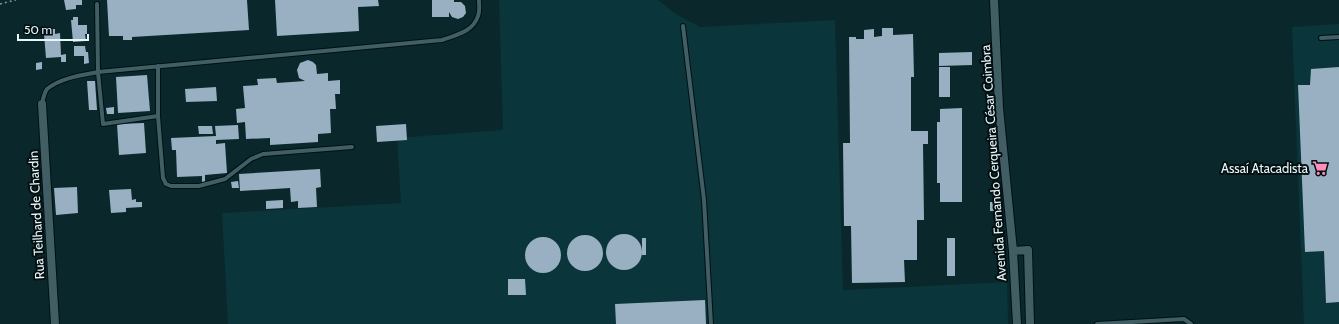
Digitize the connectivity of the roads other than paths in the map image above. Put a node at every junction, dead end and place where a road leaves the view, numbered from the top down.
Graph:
1 (479, 0) edge
2 (994, 0) edge
3 (97, 4) dead end
4 (683, 26) dead end
5 (1339, 37) edge
6 (1321, 38) dead end
7 (158, 66) junction
8 (98, 72) junction
9 (42, 104) joint
10 (158, 116) junction
11 (352, 147) dead end
12 (1013, 251) junction
13 (55, 324) edge
14 (711, 324) edge
15 (1017, 324) edge
16 (1030, 324) edge
17 (1097, 324) edge
18 (1191, 324) edge

1 - 7 lane
2 - 12 street, Avenida Fernando Cerqueira César Coimbra
3 - 8 lane
4 - 14 lane
5 - 6 lane
7 - 8 lane
7 - 10 lane
8 - 9 lane
8 - 10 lane
9 - 13 street, Rua Teilhard de Chardin
10 - 11 lane
12 - 15 street, Avenida Fernando Cerqueira César Coimbra
12 - 16 street
17 - 18 lane

